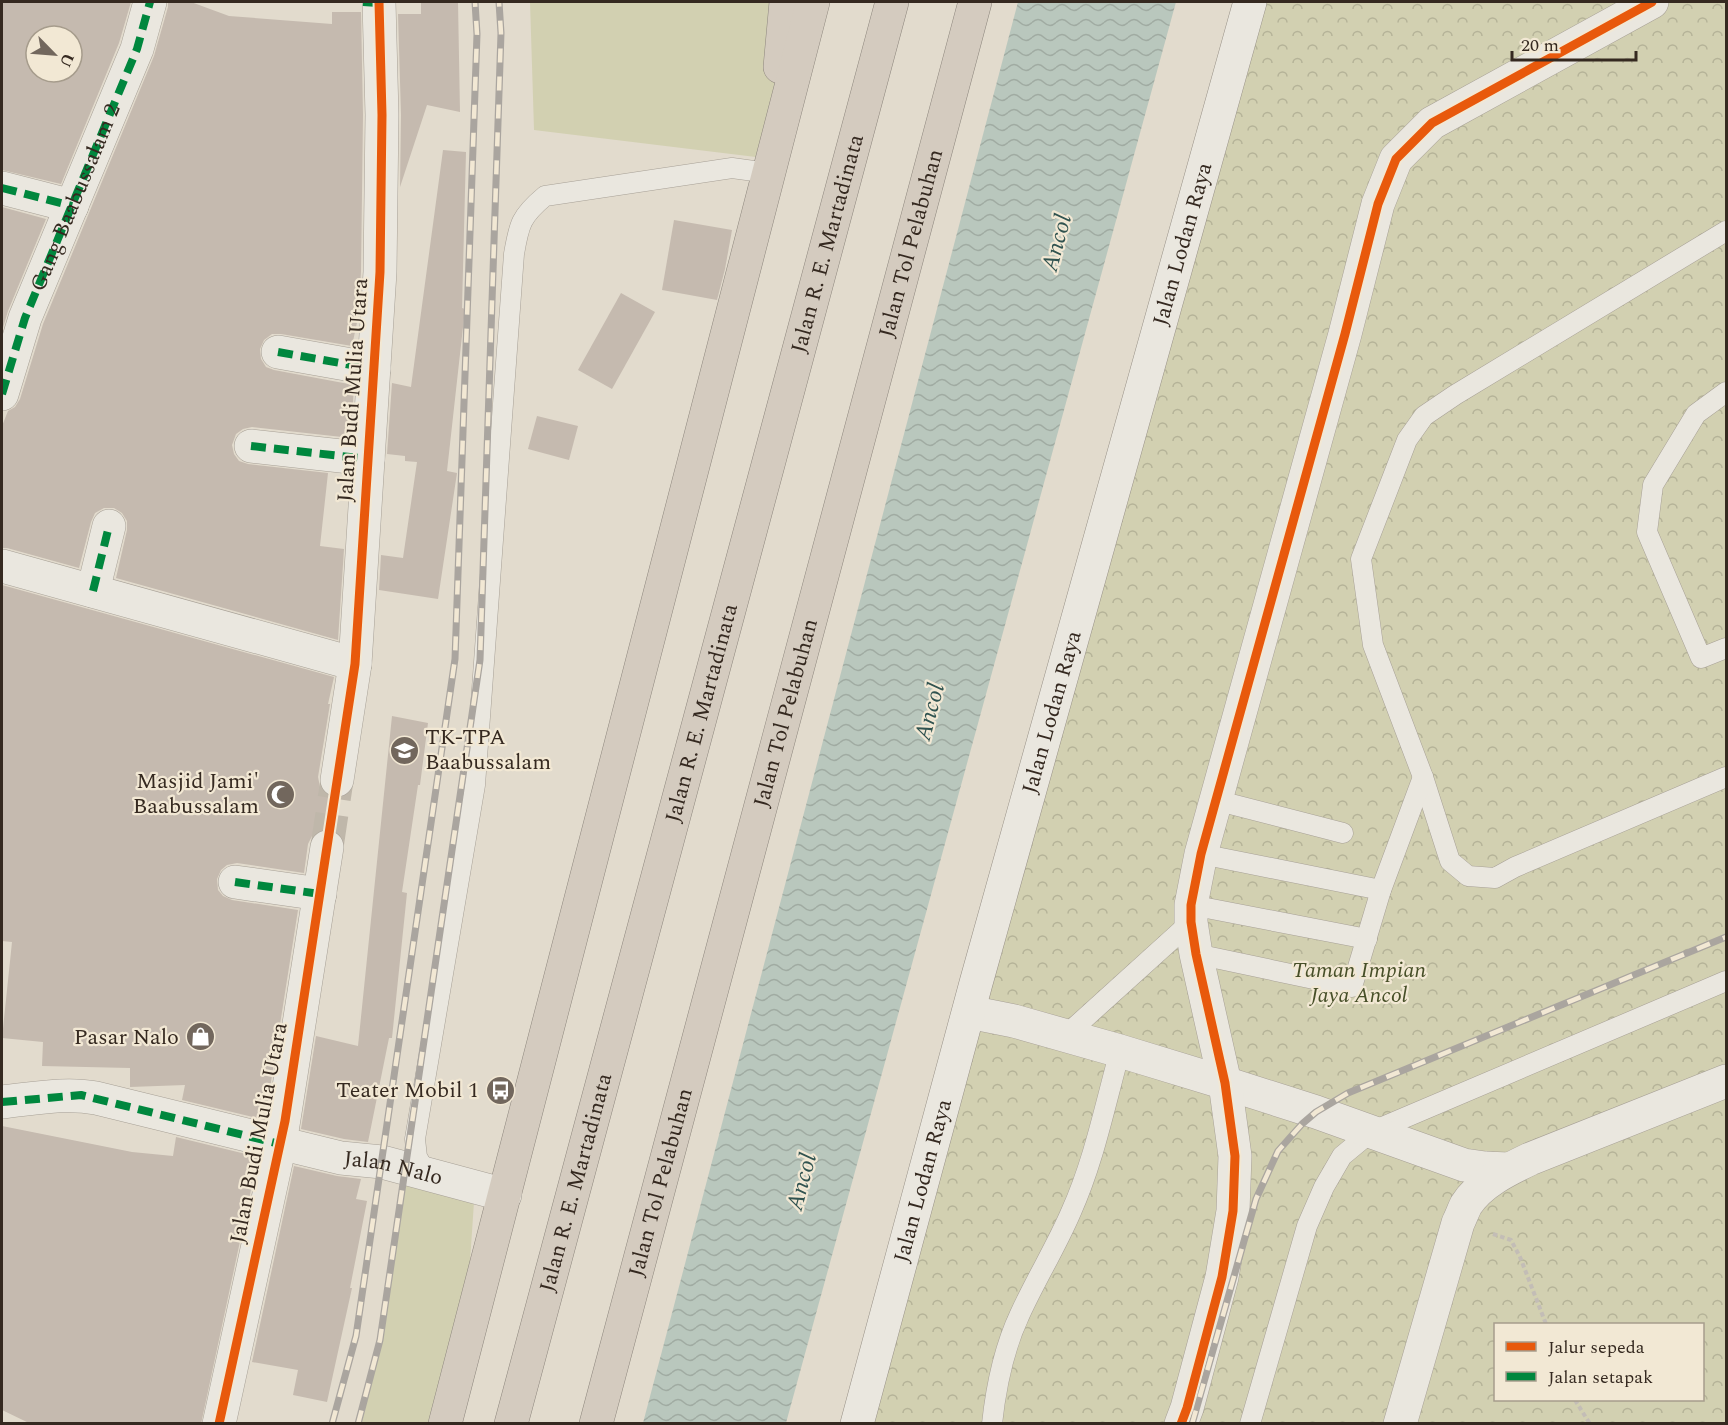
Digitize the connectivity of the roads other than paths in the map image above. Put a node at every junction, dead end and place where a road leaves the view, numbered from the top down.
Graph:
1 (150, 2) edge
2 (374, 2) edge
3 (786, 2) edge
4 (813, 2) edge
5 (895, 2) edge
6 (975, 2) edge
7 (1250, 2) edge
8 (1652, 2) edge
9 (770, 166) junction
10 (2, 188) edge
11 (72, 206) junction
12 (1726, 231) edge
13 (278, 352) dead end
14 (374, 369) junction
15 (1726, 392) edge
16 (2, 394) edge
17 (251, 446) dead end
18 (368, 459) junction
19 (109, 526) dead end
20 (2, 566) edge
21 (93, 591) junction
22 (1726, 648) edge
23 (355, 664) junction
24 (1424, 777) junction
25 (1726, 777) edge
26 (337, 780) tunnel mouth
27 (1215, 800) junction
28 (1343, 833) dead end
29 (327, 847) tunnel mouth
30 (1201, 854) junction
31 (234, 882) dead end
32 (1381, 890) junction
33 (320, 894) junction
34 (1191, 914) junction
35 (1366, 939) junction
36 (1196, 954) junction
37 (1726, 981) edge
38 (969, 1012) junction
39 (1065, 1036) junction
40 (1120, 1051) junction
41 (1726, 1081) edge
42 (1225, 1083) junction
43 (2, 1102) edge
44 (1371, 1132) junction
45 (280, 1144) junction
46 (1508, 1169) junction
47 (427, 1174) junction
48 (505, 1195) junction
49 (219, 1424) edge
50 (445, 1424) edge
51 (511, 1424) edge
52 (526, 1424) edge
53 (596, 1424) edge
54 (857, 1424) edge
55 (992, 1424) edge
56 (1181, 1424) edge
57 (1250, 1424) edge
58 (1400, 1424) edge

1 - 11 street, Gang Baabussalam 2
2 - 14 street, Jalan Budi Mulia Utara
3 - 9 highway
4 - 9 highway
5 - 51 highway, Jalan R. E. Martadinata
5 - 52 highway
6 - 53 highway, Jalan Tol Pelabuhan
7 - 38 street, Jalan Lodan Raya
8 - 27 street
9 - 47 lane
9 - 48 highway
10 - 11 street
11 - 16 street, Gang Baabussalam 2
12 - 24 lane
13 - 14 street
14 - 18 street, Jalan Budi Mulia Utara
15 - 22 lane
17 - 18 street
18 - 23 street, Jalan Budi Mulia Utara
19 - 21 street
20 - 21 street
21 - 23 street
23 - 26 street, Jalan Budi Mulia Utara
24 - 25 lane
24 - 32 lane
27 - 28 lane
27 - 30 street
29 - 33 street, Jalan Budi Mulia Utara
30 - 32 lane
30 - 34 street
31 - 33 street
32 - 35 lane
33 - 45 street, Jalan Budi Mulia Utara
34 - 35 lane
34 - 36 street
34 - 39 lane
35 - 36 lane
36 - 42 street
37 - 44 lane
38 - 39 street
38 - 54 street, Jalan Lodan Raya
39 - 40 street
40 - 42 street
40 - 55 lane
41 - 46 street
42 - 44 street
42 - 56 street
43 - 45 street, Jalan Nalo
44 - 46 street
44 - 57 lane
45 - 47 street, Jalan Nalo
45 - 49 street, Jalan Budi Mulia Utara
46 - 58 street
47 - 48 street, Jalan Nalo
48 - 50 highway

